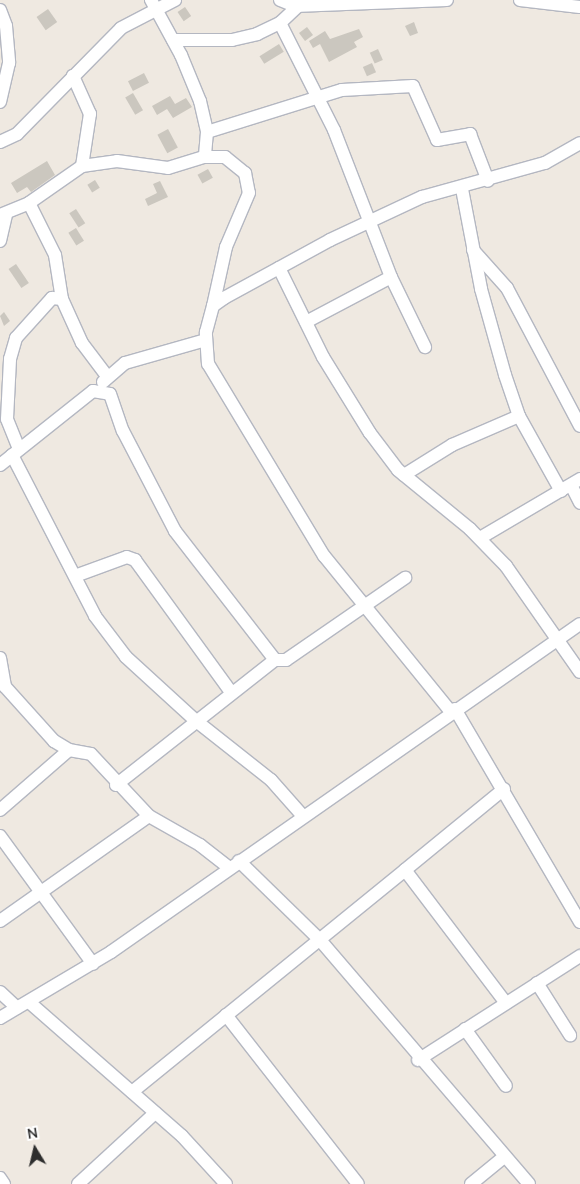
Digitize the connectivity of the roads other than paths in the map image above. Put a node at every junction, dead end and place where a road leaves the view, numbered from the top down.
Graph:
1 (175, 0) edge
2 (280, 0) edge
3 (447, 0) edge
4 (520, 0) edge
5 (398, 1) edge
6 (153, 4) edge
7 (298, 6) junction
8 (580, 6) edge
9 (0, 10) edge
10 (280, 23) junction
11 (173, 40) junction
12 (73, 76) junction
13 (318, 96) junction
14 (0, 102) edge
15 (207, 132) junction
16 (0, 142) edge
17 (580, 142) edge
18 (205, 157) junction
19 (82, 166) junction
20 (488, 181) junction
21 (462, 189) junction
22 (29, 203) junction
23 (3, 216) edge
24 (370, 222) junction
25 (0, 241) edge
26 (472, 248) junction
27 (279, 268) junction
28 (391, 277) junction
29 (62, 298) junction
30 (213, 306) junction
31 (306, 322) junction
32 (206, 340) junction
33 (425, 348) dead end
34 (106, 375) junction
35 (100, 389) junction
36 (519, 416) junction
37 (580, 426) edge
38 (16, 452) junction
39 (0, 465) edge
40 (404, 475) junction
41 (570, 485) edge
42 (580, 503) edge
43 (480, 538) junction
44 (75, 576) junction
45 (405, 578) dead end
46 (362, 608) junction
47 (580, 624) edge
48 (556, 638) junction
49 (0, 658) edge
50 (275, 660) junction
51 (580, 672) edge
52 (2, 684) edge
53 (231, 692) junction
54 (453, 711) junction
55 (195, 720) junction
56 (69, 750) junction
57 (116, 785) junction
58 (504, 789) junction
59 (0, 810) edge
60 (149, 816) junction
61 (303, 816) junction
62 (0, 836) edge
63 (234, 865) junction
64 (405, 870) junction
65 (39, 893) junction
66 (0, 921) edge
67 (580, 922) edge
68 (320, 940) junction
69 (580, 956) edge
70 (92, 964) junction
71 (537, 983) junction
72 (0, 992) edge
73 (506, 1003) junction
74 (23, 1005) junction
75 (226, 1015) junction
76 (0, 1018) edge
77 (466, 1030) junction
78 (570, 1035) dead end
79 (418, 1060) junction
80 (506, 1086) dead end
81 (132, 1092) junction
82 (155, 1113) junction
83 (504, 1157) junction
84 (0, 1178) edge
85 (4, 1184) edge
86 (78, 1184) edge
87 (226, 1184) edge
88 (358, 1184) edge
89 (471, 1184) edge
90 (529, 1184) edge

1 - 6 street
2 - 7 street
3 - 5 street
4 - 8 street
5 - 7 street
6 - 11 street
6 - 12 street
7 - 10 street
9 - 14 street
10 - 11 street
10 - 13 street
11 - 15 street
12 - 16 street
12 - 19 street
13 - 15 street
13 - 20 street
13 - 24 street
15 - 18 street
17 - 20 street
18 - 19 street
18 - 30 street
19 - 22 street
20 - 21 street
21 - 24 street
21 - 26 street
22 - 23 street
22 - 29 street
23 - 25 street
24 - 27 street
24 - 28 street
26 - 36 street
26 - 37 street
27 - 30 street
27 - 31 street
28 - 31 street
28 - 33 street
29 - 34 street
29 - 38 street
30 - 32 street
31 - 40 street
32 - 34 street
32 - 46 street
34 - 35 street
35 - 38 street
35 - 50 street
36 - 40 street
36 - 41 street
38 - 39 street
38 - 44 street
40 - 43 street
41 - 42 street
41 - 43 street
43 - 48 street
44 - 53 street
44 - 55 street
45 - 46 street
46 - 50 street
46 - 54 street
47 - 48 street
48 - 51 street
48 - 54 street
49 - 52 street
50 - 53 street
52 - 56 street
53 - 55 street
54 - 58 street
54 - 61 street
55 - 57 street
55 - 61 street
56 - 57 street
56 - 59 street
57 - 60 street
58 - 64 street
58 - 67 street
60 - 63 street
60 - 65 street
61 - 63 street
62 - 65 street
63 - 68 street
63 - 70 street
64 - 68 street
64 - 73 street
65 - 66 street
65 - 70 street
68 - 75 street
68 - 79 street
69 - 71 street
70 - 74 street
71 - 73 street
71 - 78 street
72 - 74 street
73 - 77 street
74 - 76 street
74 - 81 street
75 - 81 street
75 - 88 street
77 - 79 street
77 - 80 street
79 - 83 street
81 - 82 street
82 - 86 street
82 - 87 street
83 - 89 street
83 - 90 street
84 - 85 street

